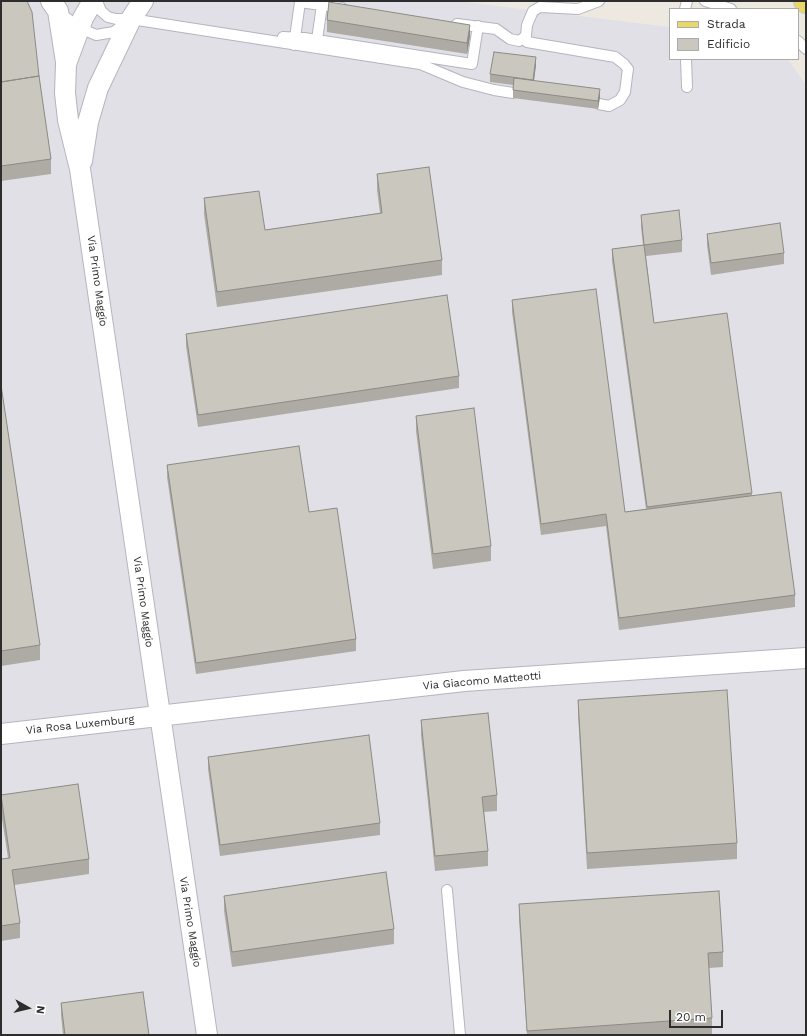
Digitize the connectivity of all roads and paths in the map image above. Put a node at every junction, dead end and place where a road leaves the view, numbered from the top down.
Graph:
1 (93, 1) edge
2 (97, 1) edge
3 (143, 1) edge
4 (599, 1) edge
5 (705, 1) edge
6 (322, 5) junction
7 (55, 6) edge
8 (728, 8) edge
9 (132, 10) edge
10 (353, 10) edge
11 (455, 26) edge
12 (478, 26) junction
13 (80, 28) junction
14 (526, 36) junction
15 (317, 40) junction
16 (294, 42) junction
17 (686, 60) edge
18 (66, 64) junction
19 (687, 87) dead end
20 (513, 93) edge
21 (599, 104) edge
22 (80, 169) junction
23 (806, 658) edge
24 (159, 716) junction
25 (1, 734) edge
26 (447, 890) dead end
27 (207, 1035) edge
28 (460, 1035) edge

1 - 13 street, Via Primo Maggio
2 - 9 lane
3 - 9 street, Via Primo Maggio
4 - 14 lane
5 - 8 lane
6 - 10 lane
6 - 15 lane
6 - 16 lane
7 - 13 lane
7 - 18 street, Via Primo Maggio
9 - 13 lane
9 - 16 lane
9 - 22 street, Via Primo Maggio
11 - 12 lane
12 - 14 lane
12 - 15 lane
13 - 18 street, Via Primo Maggio
14 - 21 lane
15 - 16 lane
16 - 20 lane
17 - 19 lane
18 - 22 street, Via Primo Maggio
22 - 24 street, Via Primo Maggio
23 - 24 street, Via Giacomo Matteotti
24 - 25 street, Via Rosa Luxemburg
24 - 27 street, Via Primo Maggio
26 - 28 lane

